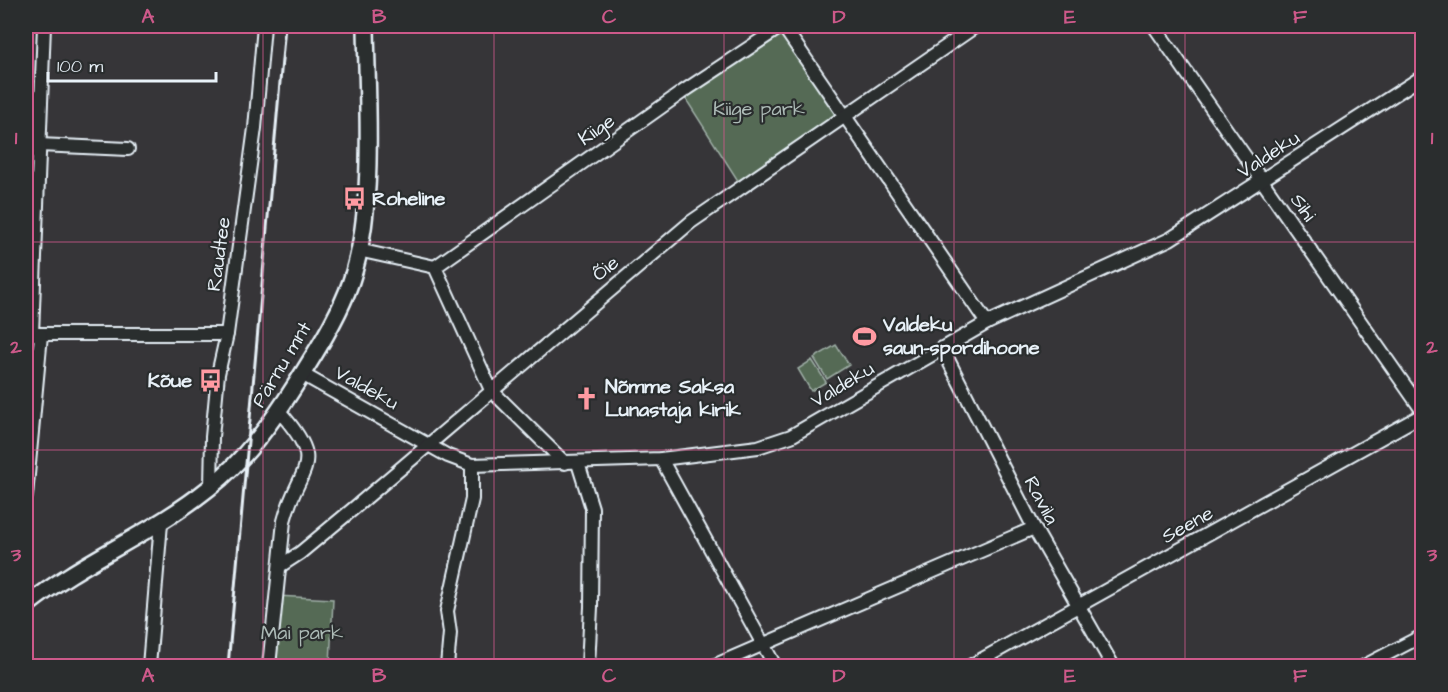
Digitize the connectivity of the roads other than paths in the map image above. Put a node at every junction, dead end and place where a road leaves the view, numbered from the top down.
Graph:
1 (44, 26) edge
2 (264, 26) edge
3 (366, 26) edge
4 (783, 26) edge
5 (976, 26) edge
6 (1154, 26) edge
7 (960, 30) edge
8 (1422, 77) edge
9 (40, 97) junction
10 (26, 98) edge
11 (845, 116) junction
12 (39, 145) junction
13 (128, 149) dead end
14 (1263, 181) junction
15 (358, 250) junction
16 (435, 267) junction
17 (987, 322) junction
18 (227, 334) junction
19 (33, 335) edge
20 (942, 348) junction
21 (302, 374) junction
22 (491, 390) junction
23 (279, 411) junction
24 (1422, 412) edge
25 (430, 445) junction
26 (662, 459) junction
27 (565, 463) junction
28 (578, 463) junction
29 (472, 465) junction
30 (211, 488) junction
31 (26, 496) edge
32 (161, 522) junction
33 (1035, 528) junction
34 (279, 566) junction
35 (1080, 605) junction
36 (26, 606) edge
37 (1422, 636) edge
38 (763, 644) junction
39 (149, 666) edge
40 (269, 666) edge
41 (447, 666) edge
42 (588, 666) edge
43 (713, 666) edge
44 (775, 666) edge
45 (970, 666) edge
46 (1113, 666) edge
47 (1364, 666) edge

1 - 9 street
2 - 18 street, Raudtee
3 - 15 main road, Pärnu mnt
4 - 11 street
4 - 16 street, Kiige
5 - 7 street, Õie
6 - 14 street, Sihi
7 - 11 street, Õie
8 - 14 street, Valdeku
9 - 10 street
9 - 12 street
11 - 17 street
11 - 22 street, Õie
12 - 13 street
12 - 19 street
14 - 17 street, Valdeku
14 - 24 street, Sihi
15 - 16 street
15 - 21 main road, Pärnu mnt
16 - 22 street
17 - 20 street, Valdeku
18 - 19 street
18 - 30 street, Raudtee
19 - 31 street
20 - 26 street, Valdeku
20 - 33 street, Ravila
21 - 23 main road, Pärnu mnt
21 - 25 street, Valdeku
22 - 25 street, Õie
22 - 27 street
23 - 30 main road, Pärnu mnt
23 - 34 street
24 - 35 street, Seene
25 - 29 street, Valdeku
25 - 34 street, Õie
26 - 28 street, Valdeku
26 - 38 street
27 - 28 street, Valdeku
27 - 29 street, Valdeku
28 - 42 street
29 - 41 street
30 - 32 main road, Pärnu mnt
32 - 36 main road, Pärnu mnt
32 - 39 street
33 - 35 street, Ravila
33 - 38 street
34 - 40 street
35 - 45 street, Seene
35 - 46 street, Ravila
37 - 47 street
38 - 43 street
38 - 44 street

